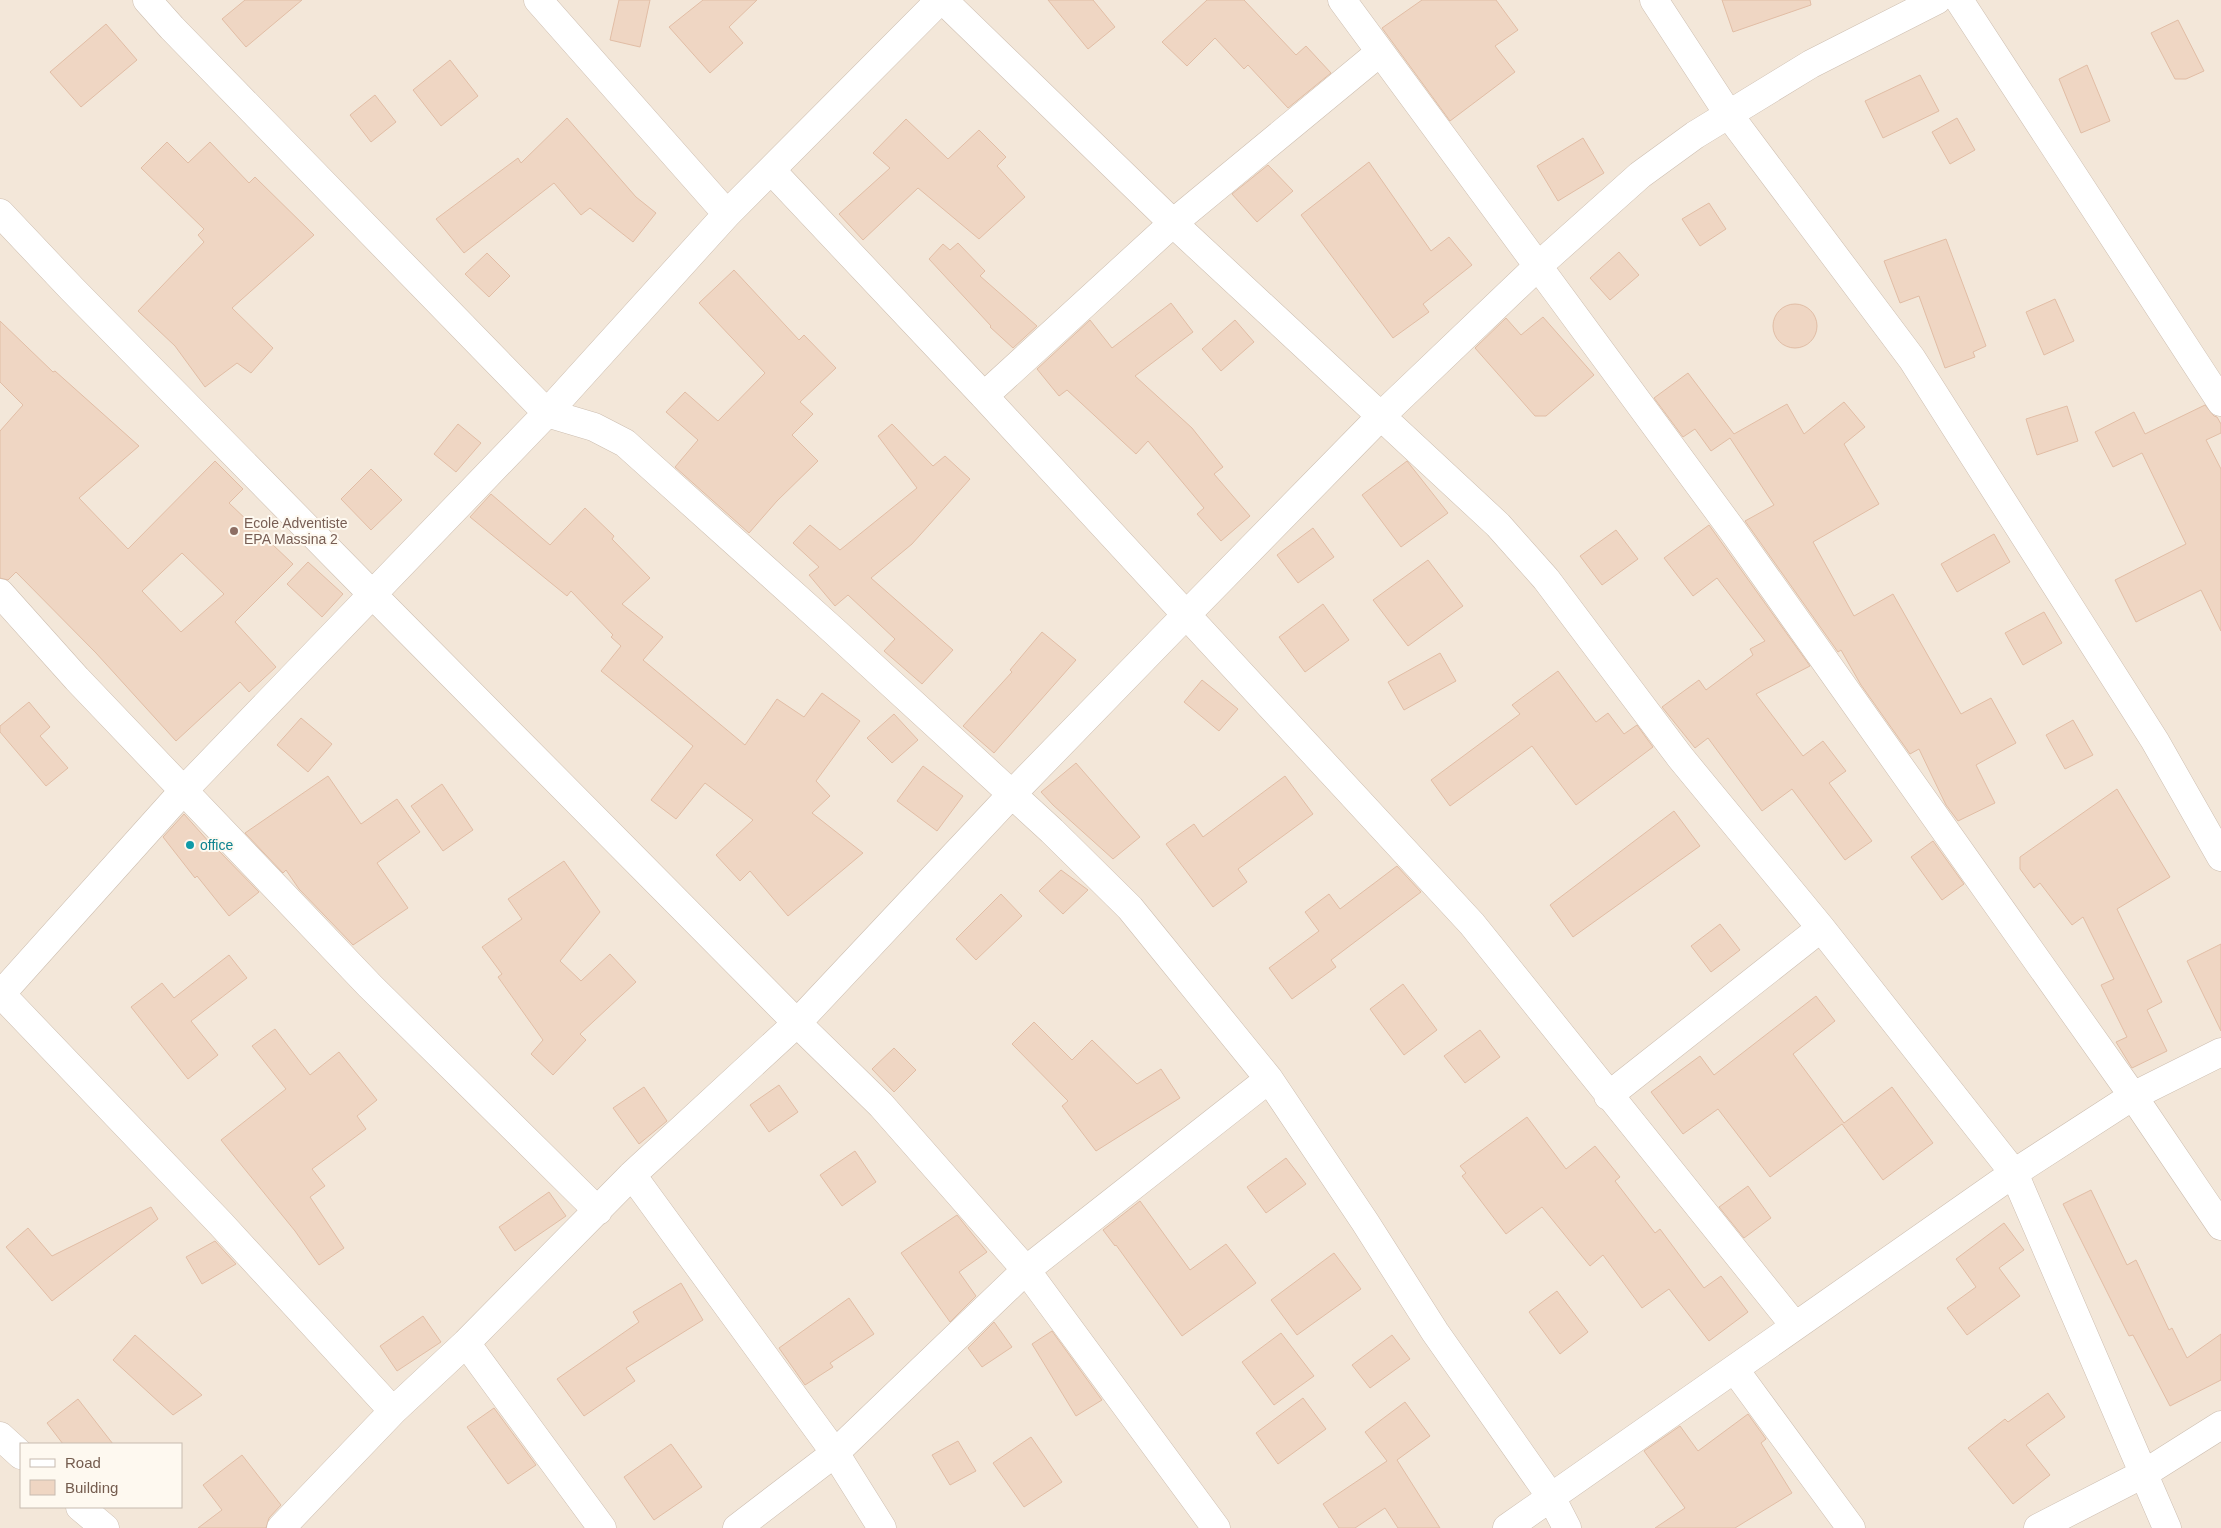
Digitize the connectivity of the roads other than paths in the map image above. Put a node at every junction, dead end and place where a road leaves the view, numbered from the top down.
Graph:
1 (147, 0) edge
2 (538, 0) edge
3 (942, 0) edge
4 (1342, 0) edge
5 (1654, 0) edge
6 (1937, 0) edge
7 (1958, 0) edge
8 (1379, 53) junction
9 (1729, 115) junction
10 (772, 171) junction
11 (0, 213) edge
12 (727, 214) junction
13 (1173, 223) junction
14 (1537, 267) junction
15 (984, 396) junction
16 (2221, 402) edge
17 (547, 413) junction
18 (1382, 415) junction
19 (0, 593) edge
20 (372, 594) junction
21 (1186, 615) junction
22 (184, 790) junction
23 (1012, 794) junction
24 (2221, 857) edge
25 (1821, 928) junction
26 (2, 999) edge
27 (797, 1024) junction
28 (2221, 1052) edge
29 (1270, 1079) junction
30 (1608, 1096) junction
31 (2133, 1096) junction
32 (2014, 1173) junction
33 (632, 1175) junction
34 (598, 1211) junction
35 (2221, 1226) edge
36 (1026, 1270) junction
37 (1796, 1326) junction
38 (466, 1343) junction
39 (1735, 1370) junction
40 (393, 1411) junction
41 (2221, 1425) edge
42 (0, 1436) edge
43 (835, 1453) junction
44 (20, 1454) edge
45 (2145, 1473) junction
46 (1551, 1497) junction
47 (81, 1508) edge
48 (105, 1528) edge
49 (281, 1528) edge
50 (602, 1528) edge
51 (737, 1528) edge
52 (882, 1528) edge
53 (1216, 1528) edge
54 (1507, 1528) edge
55 (1567, 1528) edge
56 (1851, 1528) edge
57 (2038, 1528) edge
58 (2168, 1528) edge

1 - 17 street
2 - 12 street
3 - 10 street
3 - 13 street
4 - 8 street
5 - 9 street
6 - 9 street
7 - 16 street
8 - 13 street
8 - 14 street
9 - 14 street
9 - 24 street
10 - 12 street
10 - 15 street
11 - 20 street
12 - 17 street
13 - 15 street
13 - 18 street
14 - 18 street
14 - 31 street
15 - 21 street
17 - 20 street
17 - 23 street
18 - 21 street
18 - 25 street
19 - 22 street
20 - 22 street
20 - 27 street
21 - 23 street
21 - 30 street
22 - 26 street
22 - 34 street
23 - 27 street
23 - 29 street
25 - 30 street
25 - 32 street
26 - 40 street
27 - 33 street
27 - 36 street
28 - 31 street
29 - 36 street
29 - 46 street
30 - 37 street
31 - 32 street
31 - 35 street
32 - 37 street
32 - 45 street
33 - 34 street
33 - 43 street
34 - 38 street
36 - 43 street
36 - 53 street
37 - 39 street
38 - 40 street
38 - 50 street
39 - 46 street
39 - 56 street
40 - 49 street
41 - 45 street
42 - 44 street
43 - 51 street
43 - 52 street
45 - 57 street
45 - 58 street
46 - 54 street
46 - 55 street
47 - 48 street

